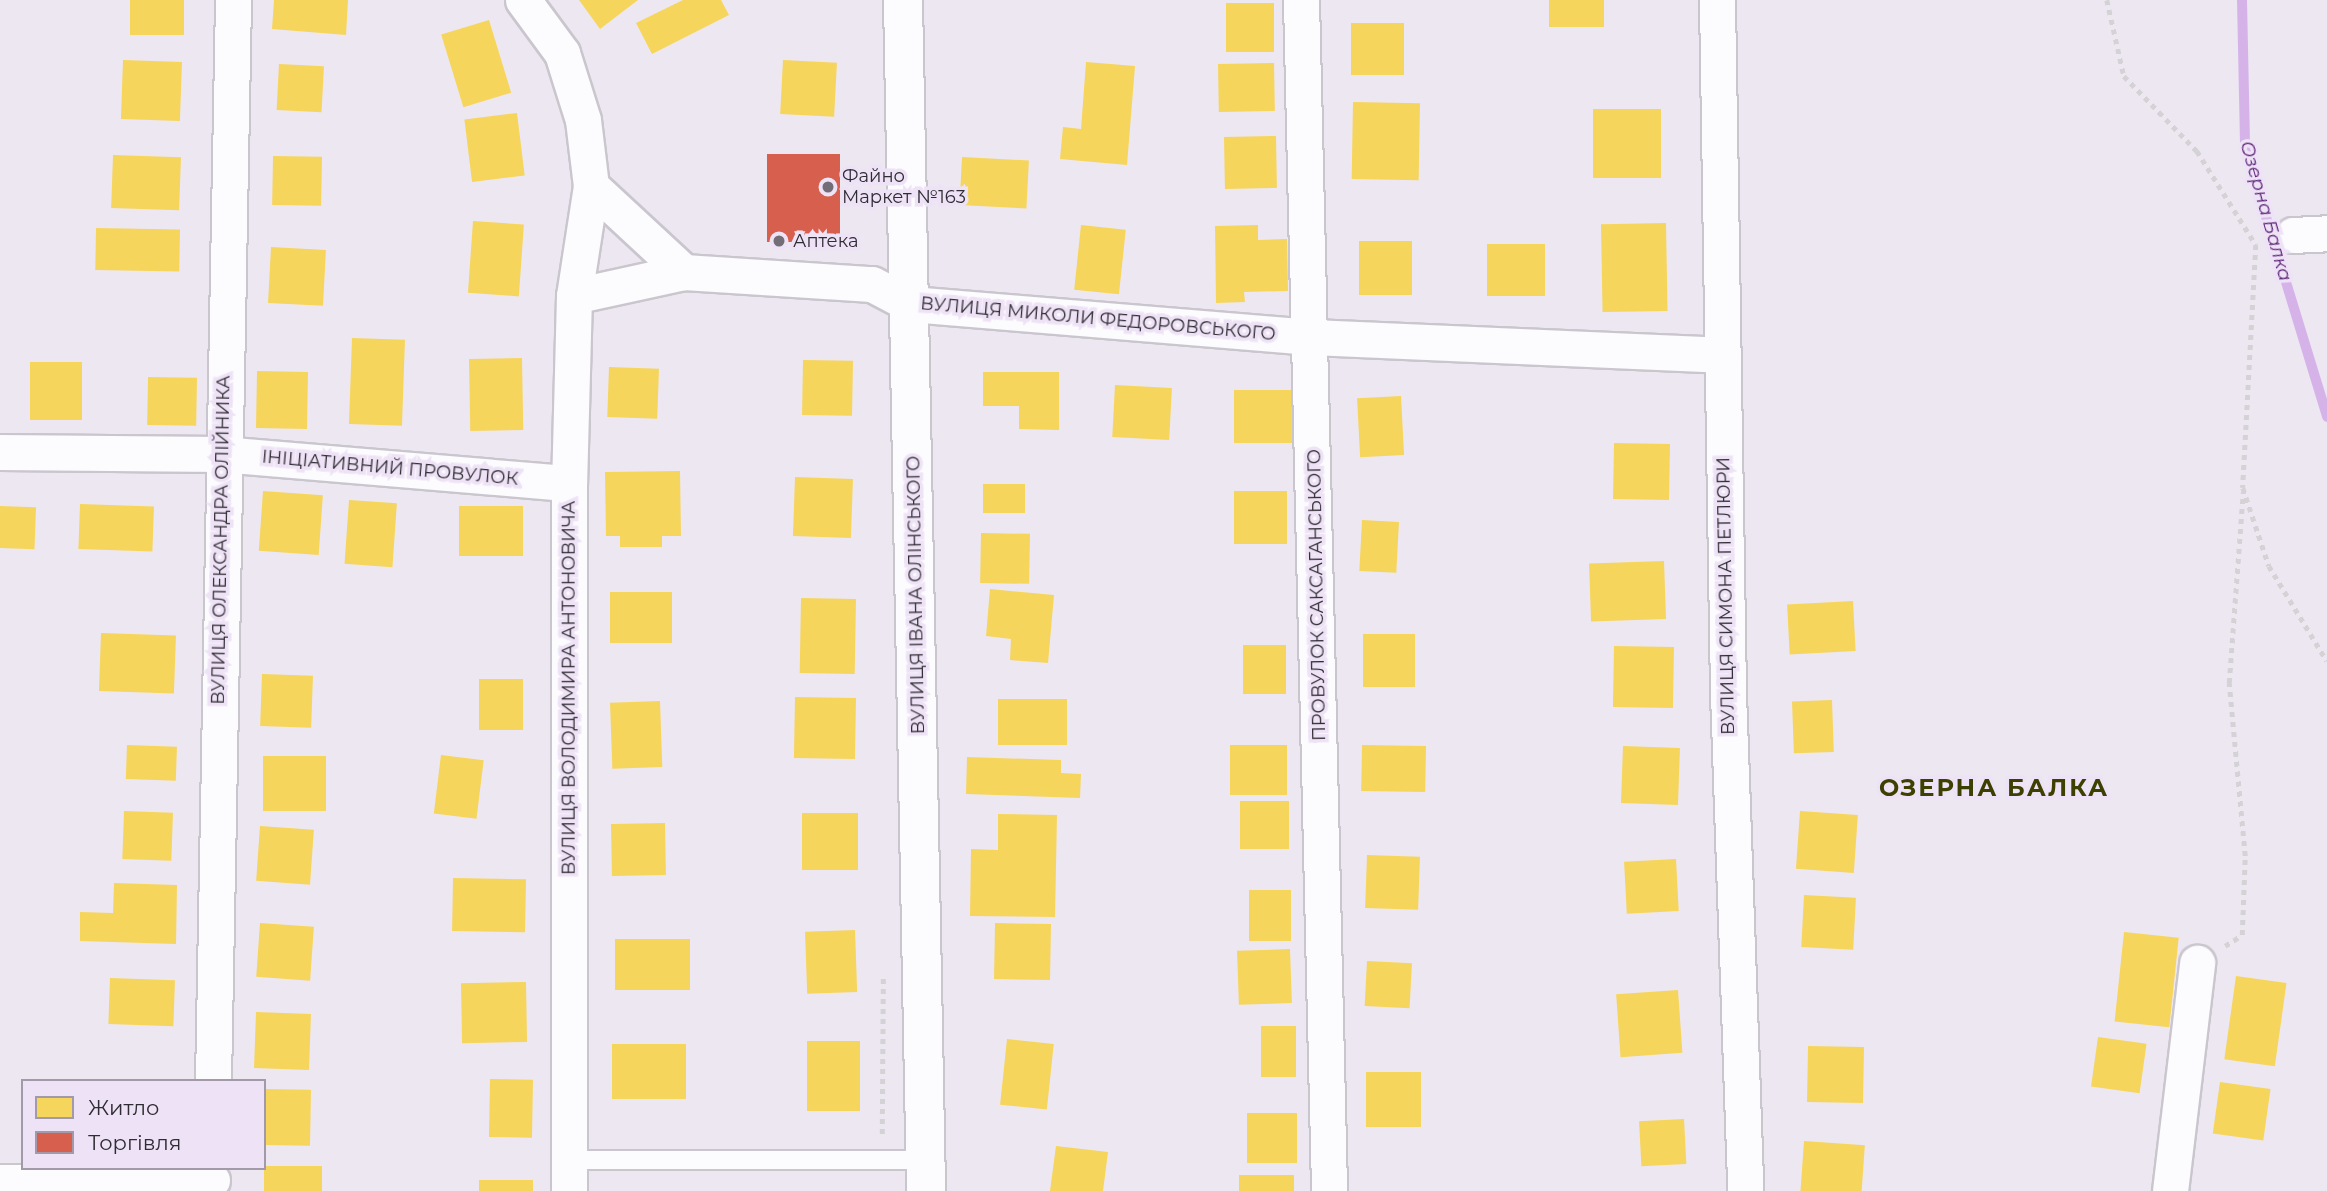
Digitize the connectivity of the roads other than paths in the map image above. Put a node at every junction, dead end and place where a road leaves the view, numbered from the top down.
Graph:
1 (233, 0) edge
2 (523, 0) edge
3 (903, 0) edge
4 (1301, 0) edge
5 (1717, 0) edge
6 (591, 186) junction
7 (2327, 233) edge
8 (2293, 235) dead end
9 (684, 272) junction
10 (574, 296) junction
11 (911, 304) junction
12 (1312, 337) junction
13 (1721, 355) junction
14 (0, 452) edge
15 (221, 454) junction
16 (569, 483) junction
17 (2197, 963) road end
18 (213, 1079) edge
19 (926, 1175) edge
20 (568, 1176) edge
21 (212, 1180) edge
22 (0, 1182) edge
23 (1329, 1191) edge
24 (1745, 1191) edge
25 (2170, 1191) edge

1 - 15 street, ВУЛИЦЯ ОЛЕКСАНДРА ОЛІЙНИКА
2 - 6 street
3 - 11 street, ВУЛИЦЯ ІВАНА ОЛІНСЬКОГО
4 - 12 street, ПРОВУЛОК САКСАГАНСЬКОГО
5 - 13 street, ВУЛИЦЯ СИМОНА ПЕТЛЮРИ
6 - 9 street
6 - 10 street, ВУЛИЦЯ ВОЛОДИМИРА АНТОНОВИЧА
7 - 8 street
9 - 10 street, ВУЛИЦЯ МИКОЛИ ФЕДОРОВСЬКОГО
9 - 11 street, ВУЛИЦЯ МИКОЛИ ФЕДОРОВСЬКОГО
10 - 16 street, ВУЛИЦЯ ВОЛОДИМИРА АНТОНОВИЧА
11 - 12 street, ВУЛИЦЯ МИКОЛИ ФЕДОРОВСЬКОГО
11 - 19 street, ВУЛИЦЯ ІВАНА ОЛІНСЬКОГО
12 - 13 street, ВУЛИЦЯ МИКОЛИ ФЕДОРОВСЬКОГО
12 - 23 street, ПРОВУЛОК САКСАГАНСЬКОГО
13 - 24 street, ВУЛИЦЯ СИМОНА ПЕТЛЮРИ
14 - 15 street, ІНІЦІАТИВНИЙ ПРОВУЛОК
15 - 16 street, ІНІЦІАТИВНИЙ ПРОВУЛОК
15 - 18 street, ВУЛИЦЯ ОЛЕКСАНДРА ОЛІЙНИКА
16 - 20 street, ВУЛИЦЯ ВОЛОДИМИРА АНТОНОВИЧА
17 - 25 street
19 - 20 lane
21 - 22 street

